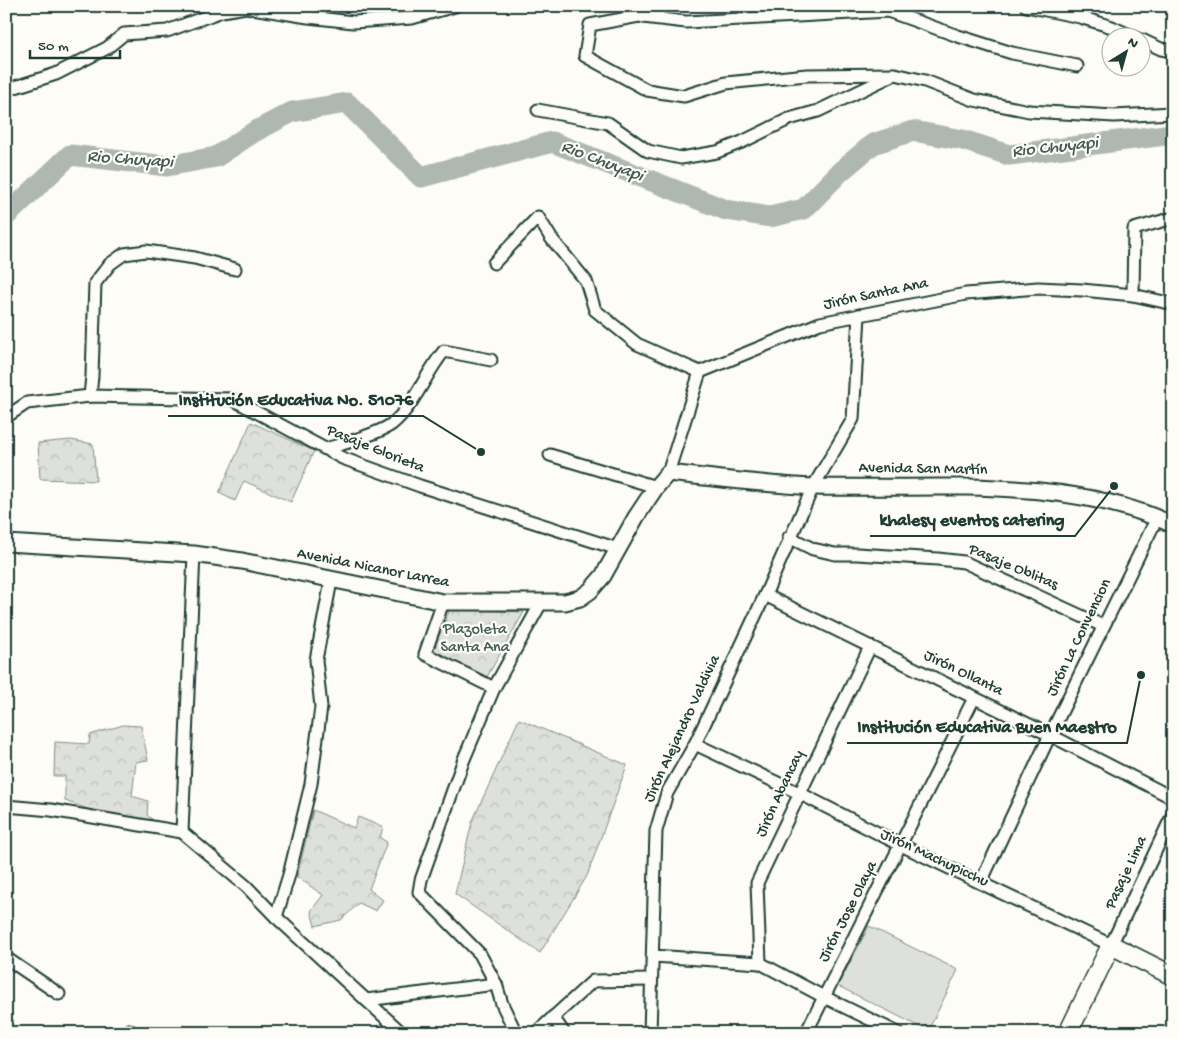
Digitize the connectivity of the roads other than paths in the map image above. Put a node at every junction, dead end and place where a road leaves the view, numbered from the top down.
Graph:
1 (455, 6) edge
2 (668, 6) edge
3 (876, 6) edge
4 (1026, 6) edge
5 (888, 11) junction
6 (639, 16) junction
7 (1114, 28) edge
8 (1152, 45) edge
9 (1173, 50) edge
10 (1077, 66) dead end
11 (895, 74) junction
12 (6, 90) edge
13 (538, 110) dead end
14 (1173, 113) edge
15 (1173, 218) edge
16 (494, 263) dead end
17 (235, 269) dead end
18 (1133, 295) junction
19 (1173, 304) edge
20 (859, 315) junction
21 (491, 360) dead end
22 (700, 372) junction
23 (90, 396) junction
24 (6, 418) edge
25 (326, 449) junction
26 (550, 455) dead end
27 (668, 473) junction
28 (813, 486) junction
29 (656, 487) junction
30 (1157, 518) junction
31 (1173, 526) edge
32 (789, 537) junction
33 (6, 543) edge
34 (618, 550) junction
35 (194, 554) junction
36 (331, 581) junction
37 (764, 595) junction
38 (443, 602) junction
39 (541, 603) junction
40 (1104, 626) junction
41 (870, 647) junction
42 (494, 688) junction
43 (974, 698) junction
44 (1050, 735) junction
45 (695, 744) junction
46 (800, 793) junction
47 (1173, 798) edge
48 (6, 806) edge
49 (1173, 814) edge
50 (182, 832) junction
51 (901, 844) junction
52 (981, 882) junction
53 (276, 917) junction
54 (1111, 945) junction
55 (653, 956) junction
56 (6, 958) edge
57 (760, 963) junction
58 (1173, 976) edge
59 (651, 980) junction
60 (496, 984) junction
61 (59, 994) dead end
62 (824, 997) junction
63 (366, 1000) junction
64 (553, 1017) junction
65 (402, 1033) edge
66 (516, 1033) edge
67 (536, 1033) edge
68 (564, 1033) edge
69 (650, 1033) edge
70 (806, 1033) edge
71 (898, 1033) edge
72 (1068, 1033) edge

1 - 12 street
2 - 6 street
3 - 5 street
4 - 7 street
5 - 6 street
5 - 10 street
6 - 11 street
8 - 9 street
11 - 13 street
11 - 14 street
15 - 18 street
16 - 22 street
17 - 23 street
18 - 19 street, Jirón Santa Ana
18 - 20 street, Jirón Santa Ana
20 - 22 street, Jirón Santa Ana
20 - 28 street, Jirón Alejandro Valdivia
21 - 25 street
22 - 27 street
23 - 24 street, Pasaje Glorieta
23 - 25 street, Pasaje Glorieta
25 - 34 street, Pasaje Glorieta
26 - 29 street
27 - 28 main road, Avenida San Martín
27 - 29 main road, Avenida Nicanor Larrea
28 - 30 main road, Avenida San Martín
28 - 32 street, Jirón Alejandro Valdivia
29 - 34 main road, Avenida Nicanor Larrea
30 - 31 main road, Avenida San Martín
30 - 40 street, Jirón La Convencion
32 - 37 street, Jirón Alejandro Valdivia
32 - 40 street, Pasaje Oblitas
33 - 35 main road, Avenida Nicanor Larrea
34 - 39 main road, Avenida Nicanor Larrea
35 - 36 main road, Avenida Nicanor Larrea
35 - 50 street
36 - 38 main road, Avenida Nicanor Larrea
36 - 53 street
37 - 41 street, Jirón Ollanta
37 - 45 street, Jirón Alejandro Valdivia
38 - 39 main road, Avenida Nicanor Larrea
38 - 42 street
39 - 42 street
40 - 44 street, Jirón La Convencion
41 - 43 street, Jirón Ollanta
41 - 46 street, Jirón Abancay
42 - 60 street
43 - 44 street, Jirón Ollanta
43 - 51 street, Jirón Jose Olaya
44 - 47 street, Jirón Ollanta
44 - 52 street, Jirón La Convencion
45 - 46 street, Jirón Machupicchu
45 - 55 street, Jirón Alejandro Valdivia
46 - 51 street, Jirón Machupicchu
46 - 57 street, Jirón Abancay
48 - 50 street
49 - 54 street, Pasaje Lima
50 - 53 street
51 - 52 street, Jirón Machupicchu
51 - 62 street, Jirón Jose Olaya
52 - 54 street, Jirón Machupicchu
53 - 63 street
54 - 58 main road, Jirón Machupicchu
54 - 72 main road
55 - 57 street
55 - 59 street, Jirón Alejandro Valdivia
56 - 61 street
57 - 62 street
59 - 64 street
59 - 69 street, Jirón Alejandro Valdivia
60 - 63 street
60 - 66 street
62 - 70 street, Jirón Jose Olaya
62 - 71 street
63 - 65 street
64 - 67 street
64 - 68 street

